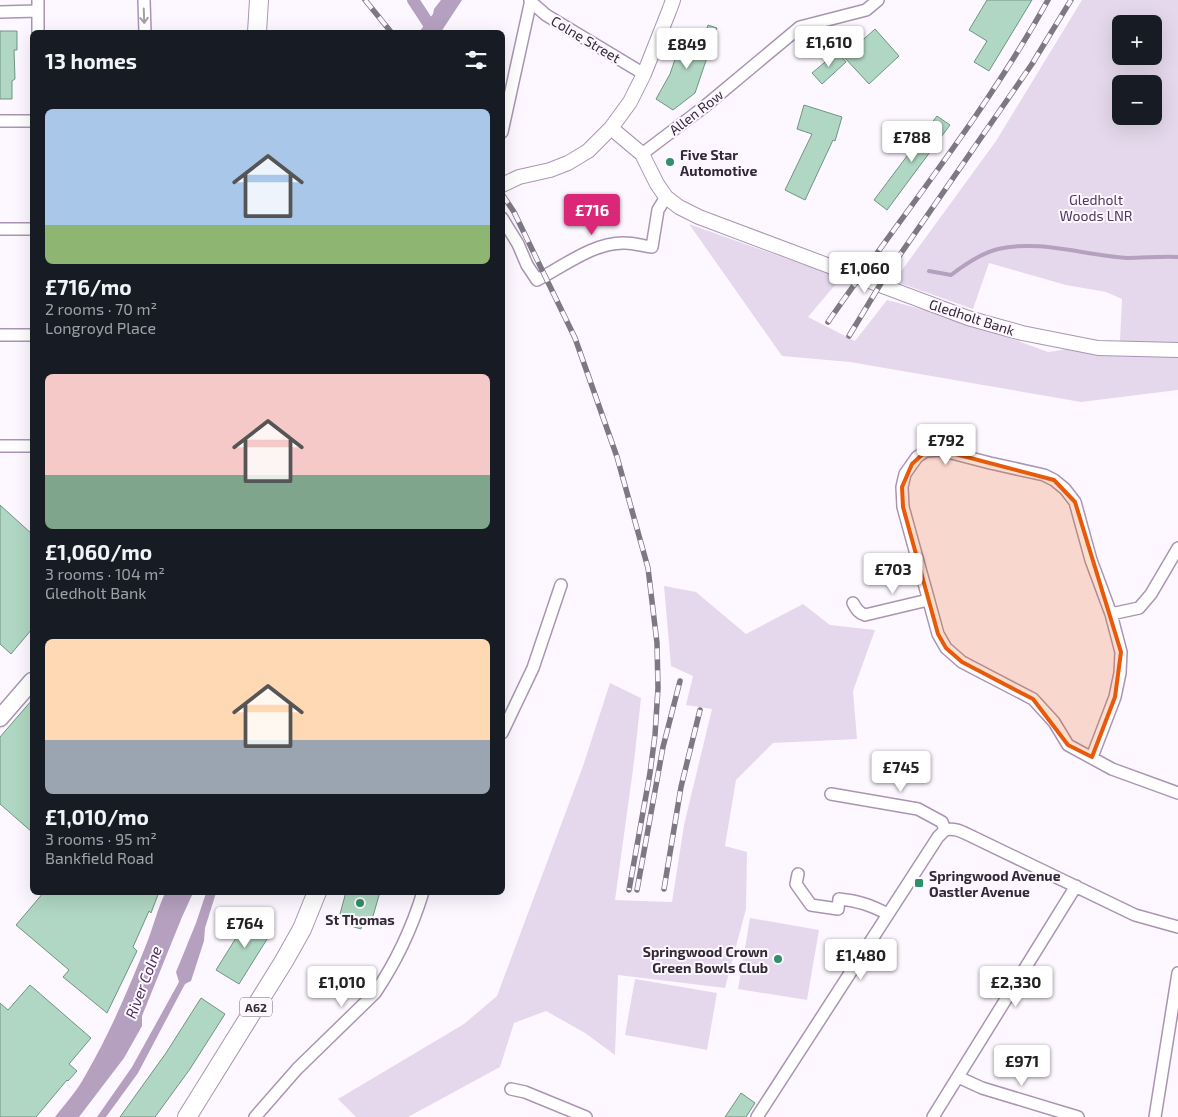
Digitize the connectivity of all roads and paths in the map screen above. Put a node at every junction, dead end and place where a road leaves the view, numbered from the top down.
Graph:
1 (144, 0) edge
2 (259, 0) edge
3 (531, 0) edge
4 (672, 0) edge
5 (878, 0) edge
6 (38, 6) edge
7 (0, 12) edge
8 (38, 30) edge
9 (145, 30) edge
10 (257, 30) edge
11 (644, 74) junction
12 (505, 118) edge
13 (0, 121) edge
14 (30, 121) edge
15 (610, 128) junction
16 (642, 154) junction
17 (505, 184) edge
18 (666, 197) junction
19 (505, 223) edge
20 (0, 229) edge
21 (30, 229) edge
22 (0, 335) edge
23 (30, 335) edge
24 (1178, 350) edge
25 (0, 446) edge
26 (30, 446) edge
27 (1178, 548) edge
28 (561, 585) dead end
29 (928, 600) junction
30 (853, 603) dead end
31 (1111, 614) junction
32 (30, 683) edge
33 (0, 718) edge
34 (505, 727) edge
35 (1092, 757) junction
36 (1178, 793) edge
37 (831, 794) dead end
38 (945, 830) junction
39 (798, 874) dead end
40 (1076, 886) junction
41 (315, 895) edge
42 (422, 895) edge
43 (888, 914) junction
44 (1178, 928) edge
45 (1178, 973) edge
46 (958, 1077) junction
47 (510, 1089) dead end
48 (186, 1117) edge
49 (255, 1117) edge
50 (586, 1117) edge
51 (757, 1117) edge
52 (933, 1117) edge
53 (1078, 1117) edge
54 (1155, 1117) edge

1 -> 9 street
2 - 10 main road
3 - 11 street, Colne Street
3 - 12 street
4 - 11 street
5 - 16 street, Allen Row
6 - 7 street
6 - 8 street
11 - 15 street
13 - 14 street
15 - 16 street, Gledholt Bank
15 - 17 street
16 - 18 street, Gledholt Bank
18 - 19 street
18 - 24 street, Gledholt Bank
20 - 21 street
22 - 23 street
25 - 26 street
27 - 31 street
28 - 34 street
29 - 30 street
29 - 31 street
29 - 35 street
31 - 35 street
32 - 33 main road
35 - 36 street
37 - 38 street
38 - 40 street
38 - 43 street
39 - 43 street
40 - 44 street
40 - 46 street
41 - 48 main road, A62
42 - 49 street
43 - 51 street
45 - 54 street
46 - 52 street
46 - 53 street
47 - 50 street

